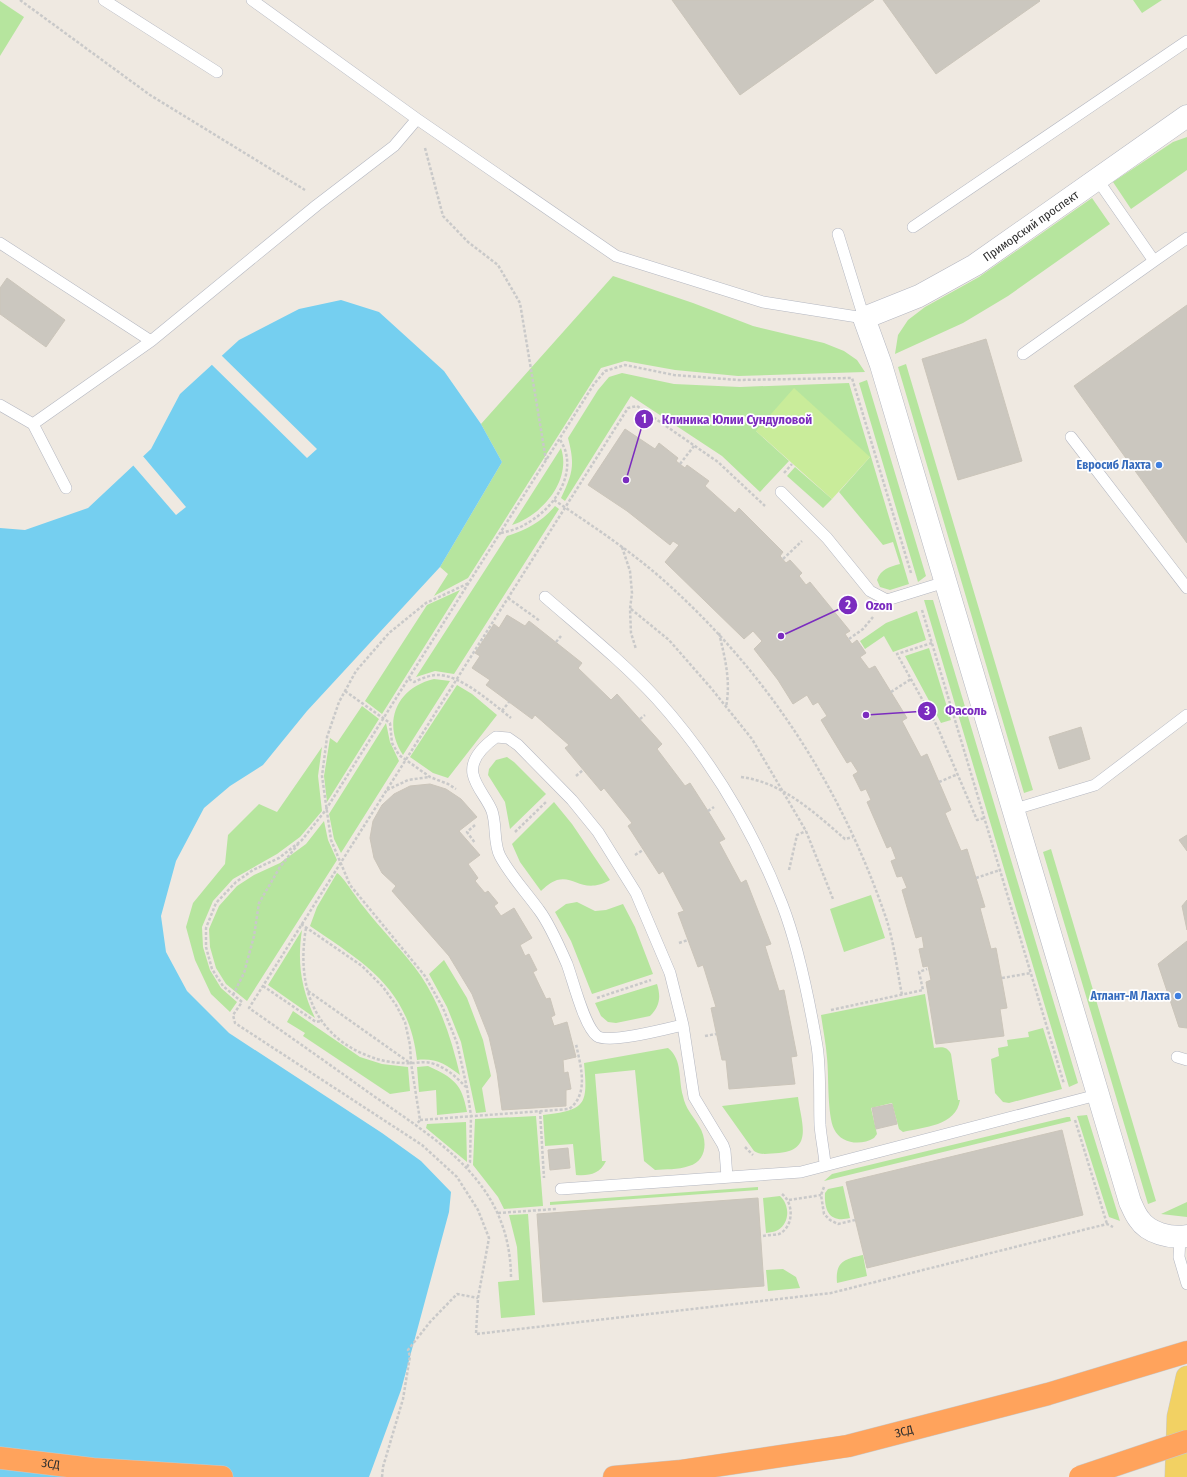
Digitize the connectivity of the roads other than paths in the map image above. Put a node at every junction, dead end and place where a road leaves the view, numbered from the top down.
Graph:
1 (104, 0) edge
2 (252, 0) edge
3 (1187, 40) edge
4 (217, 72) dead end
5 (1187, 116) edge
6 (417, 119) junction
7 (1097, 179) junction
8 (913, 227) dead end
9 (838, 234) dead end
10 (1187, 238) edge
11 (0, 243) edge
12 (1154, 261) junction
13 (864, 318) junction
14 (151, 341) junction
15 (1023, 354) dead end
16 (0, 405) edge
17 (33, 424) junction
18 (1071, 437) dead end
19 (66, 488) dead end
20 (781, 492) dead end
21 (945, 582) junction
22 (1187, 588) edge
23 (545, 598) dead end
24 (1187, 715) edge
25 (1012, 810) junction
26 (683, 1026) junction
27 (1097, 1095) junction
28 (825, 1164) junction
29 (727, 1177) junction
30 (561, 1189) dead end
31 (1183, 1237) edge
32 (1187, 1284) edge
33 (1187, 1352) edge
34 (1187, 1377) edge
35 (1187, 1441) edge
36 (0, 1458) edge
37 (222, 1477) edge
38 (614, 1477) edge
39 (1080, 1477) edge
40 (1176, 1477) edge

1 - 4 lane
2 - 6 lane
3 - 8 lane
5 - 7 street, Приморский проспект
6 - 13 lane
6 - 14 lane
7 - 12 lane
7 - 13 street, Приморский проспект
9 - 13 lane
10 - 12 lane
11 - 14 lane
12 - 15 lane
13 - 21 street
14 - 17 lane
16 - 17 lane
17 - 19 lane
18 - 22 lane
20 - 21 lane
21 - 25 street
23 - 28 lane
24 - 25 lane
25 - 27 street
26 - 26 lane
26 - 29 lane
27 - 28 lane
27 - 31 street
28 - 29 lane
29 - 30 lane
31 - 32 lane
33 - 38 highway, ЗСД
34 - 40 main road
35 - 39 highway, bridge
36 - 37 highway, ЗСД

